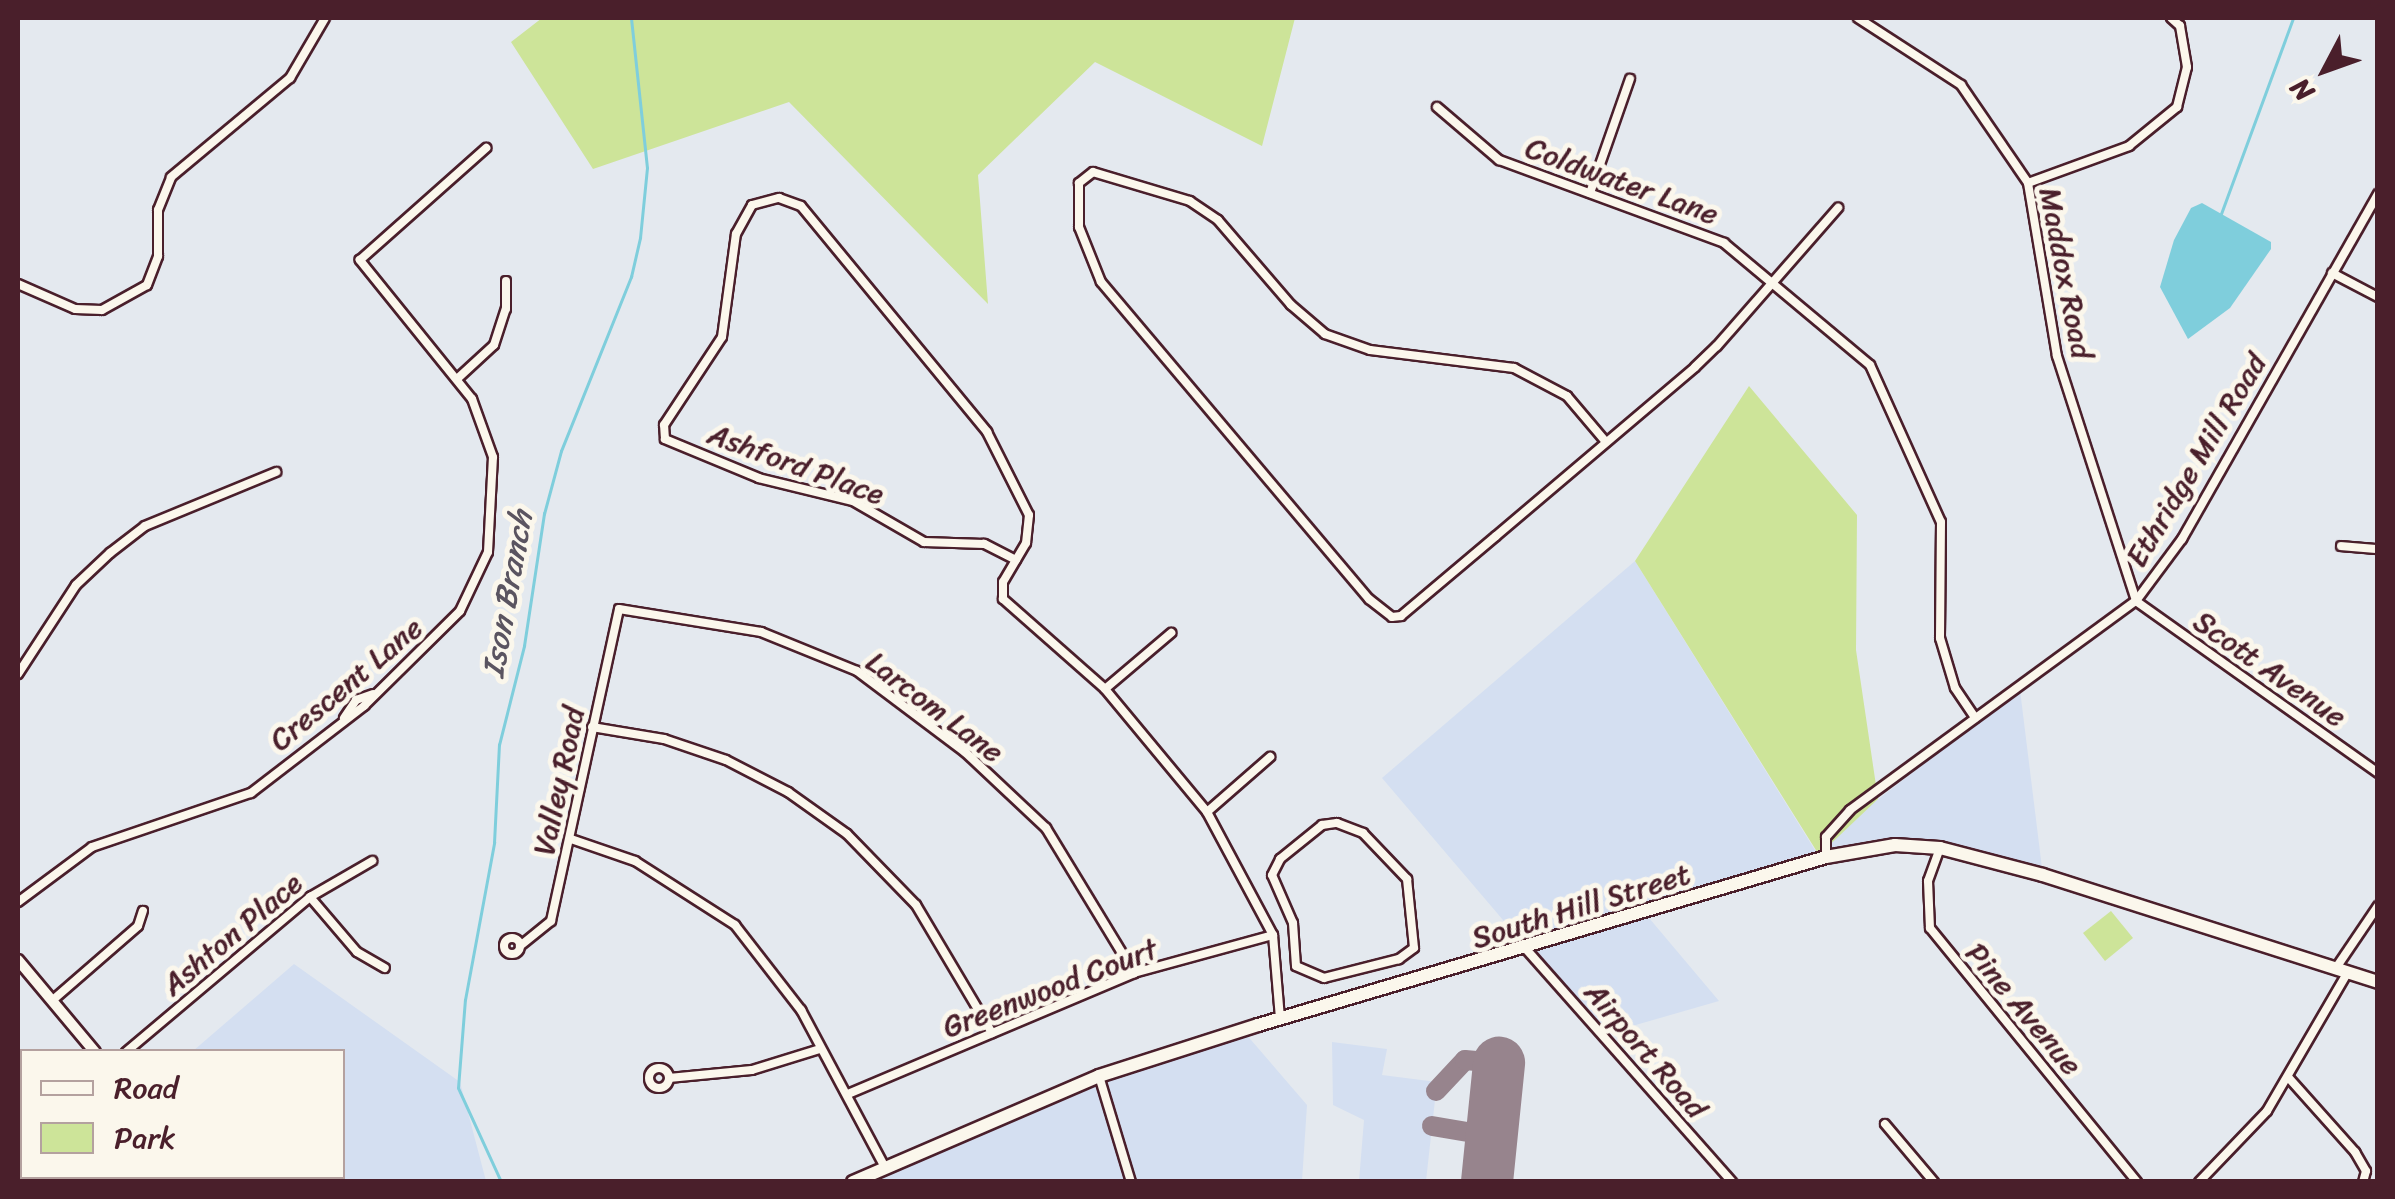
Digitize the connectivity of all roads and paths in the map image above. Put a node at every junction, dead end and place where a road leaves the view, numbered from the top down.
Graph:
1 (325, 18) edge
2 (1858, 18) edge
3 (2171, 18) edge
4 (1630, 79) dead end
5 (1436, 106) dead end
6 (486, 148) dead end
7 (2028, 183) junction
8 (1590, 193) junction
9 (2378, 194) edge
10 (1838, 208) dead end
11 (2332, 273) junction
12 (506, 281) dead end
13 (1775, 282) junction
14 (18, 284) edge
15 (2378, 296) edge
16 (457, 380) junction
17 (1606, 442) junction
18 (276, 472) dead end
19 (2341, 546) dead end
20 (2378, 549) edge
21 (1016, 560) junction
22 (2136, 602) junction
23 (619, 609) joint
24 (1171, 633) dead end
25 (18, 674) edge
26 (1105, 689) junction
27 (1975, 718) junction
28 (592, 727) junction
29 (1270, 758) dead end
30 (2378, 773) edge
31 (1206, 812) junction
32 (571, 839) junction
33 (1940, 848) junction
34 (1826, 858) junction
35 (372, 861) dead end
36 (310, 898) junction
37 (18, 906) edge
38 (2378, 906) edge
39 (143, 910) dead end
40 (1272, 935) junction
41 (520, 946) dead end
42 (1526, 949) junction
43 (1399, 959) junction
44 (18, 960) edge
45 (386, 968) dead end
46 (2342, 971) junction
47 (1134, 973) junction
48 (2378, 982) edge
49 (1403, 984) junction
50 (54, 998) junction
51 (1280, 1018) junction
52 (992, 1033) junction
53 (93, 1049) edge
54 (130, 1049) edge
55 (820, 1049) junction
56 (1100, 1076) junction
57 (2288, 1077) junction
58 (669, 1078) dead end
59 (848, 1094) junction
60 (1885, 1124) dead end
61 (885, 1167) junction
62 (853, 1182) edge
63 (1132, 1182) edge
64 (1732, 1182) edge
65 (1934, 1182) edge
66 (2138, 1182) edge
67 (2199, 1182) edge
68 (2363, 1182) edge

1 - 14 street
2 - 7 street, Maddox Road
3 - 7 street
4 - 8 street
5 - 8 street, Coldwater Lane
6 - 16 street, Crescent Lane
7 - 22 street, Maddox Road
8 - 13 street, Coldwater Lane
9 - 11 street, Ethridge Mill Road
10 - 13 street
11 - 15 street
11 - 22 street, Ethridge Mill Road
12 - 16 street
13 - 17 street
13 - 27 street, Coldwater Lane
16 - 37 street, Crescent Lane
17 - 17 street
18 - 25 street
19 - 20 street
21 - 21 street, Ashford Place
21 - 26 street
22 - 27 street, Ethridge Mill Road
22 - 30 street, Scott Avenue
23 - 28 street, Valley Road
23 - 47 street, Larcom Lane
24 - 26 street
26 - 31 street
27 - 34 street, Ethridge Mill Road
28 - 32 street, Valley Road
28 - 52 street
29 - 31 street
31 - 40 street
32 - 41 street, Valley Road
32 - 55 street
33 - 34 main road, South Hill Street
33 - 46 main road, South Hill Street
33 - 66 street, Pine Avenue
34 - 42 main road, South Hill Street
35 - 36 street, Ashton Place
36 - 45 street
36 - 54 street, Ashton Place
38 - 46 street
39 - 50 street
40 - 47 street, Greenwood Court
40 - 51 street
42 - 49 main road, South Hill Street
42 - 64 street, Airport Road
43 - 43 street
43 - 49 street
44 - 50 street
46 - 48 main road, South Hill Street
46 - 57 street
47 - 52 street, Greenwood Court
49 - 51 main road, South Hill Street
50 - 53 street
51 - 56 main road, South Hill Street
52 - 59 street, Greenwood Court
55 - 58 street
55 - 59 street
56 - 61 main road, South Hill Street
56 - 63 street
57 - 67 street
57 - 68 street
59 - 61 street
60 - 65 street
61 - 62 main road, South Hill Street

